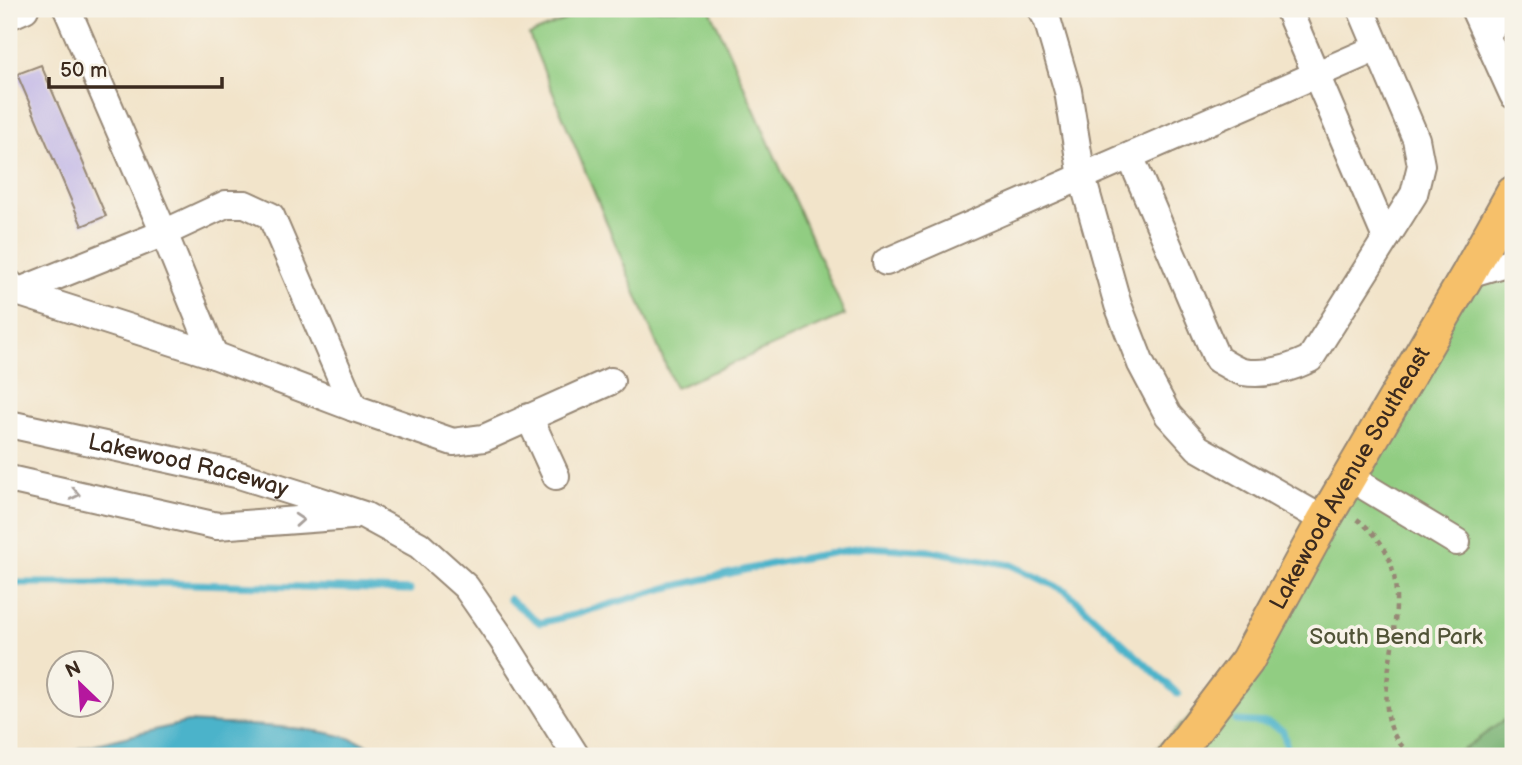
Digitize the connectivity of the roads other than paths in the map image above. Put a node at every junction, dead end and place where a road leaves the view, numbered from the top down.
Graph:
1 (25, 9) edge
2 (67, 9) edge
3 (1041, 9) edge
4 (1288, 9) edge
5 (1360, 9) edge
6 (1474, 9) edge
7 (1506, 9) edge
8 (9, 16) edge
9 (1486, 35) junction
10 (1377, 48) junction
11 (1317, 75) junction
12 (1513, 95) edge
13 (1130, 156) junction
14 (1082, 177) junction
15 (1513, 193) edge
16 (164, 233) junction
17 (1386, 238) junction
18 (1513, 261) edge
19 (886, 262) dead end
20 (1468, 274) junction
21 (13, 288) edge
22 (214, 355) junction
23 (611, 381) dead end
24 (354, 408) junction
25 (530, 417) junction
26 (9, 424) edge
27 (556, 476) dead end
28 (9, 480) edge
29 (1336, 500) junction
30 (364, 515) junction
31 (1457, 542) dead end
32 (576, 756) edge
33 (1175, 756) edge

1 - 8 street
2 - 16 street
3 - 14 street
4 - 11 street
5 - 10 street
6 - 9 street
7 - 9 street
9 - 12 street
10 - 11 street
10 - 17 street
11 - 13 street
11 - 17 street
13 - 14 street
13 - 17 street
14 - 19 street
14 - 29 street
15 - 20 main road, Lakewood Avenue Southeast
16 - 21 street
16 - 22 street
16 - 24 street
18 - 20 street
20 - 29 main road, Lakewood Avenue Southeast
21 - 22 street
22 - 24 street
23 - 25 street
24 - 25 street
25 - 27 street
26 - 30 street, Lakewood Raceway
28 -> 30 street, Lakewood Raceway
29 - 31 street
29 - 33 main road, Lakewood Avenue Southeast
30 - 32 street, Lakewood Raceway

